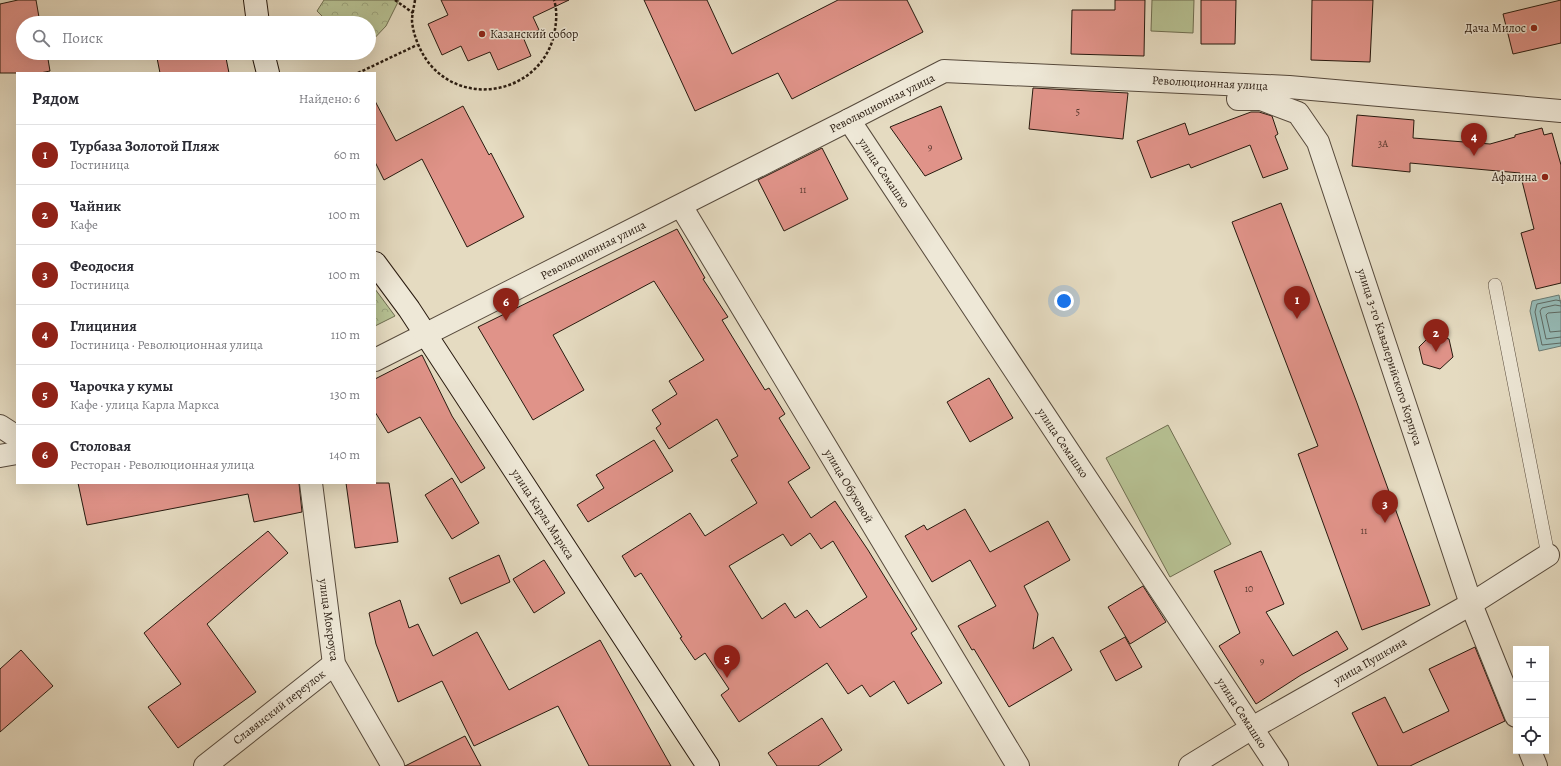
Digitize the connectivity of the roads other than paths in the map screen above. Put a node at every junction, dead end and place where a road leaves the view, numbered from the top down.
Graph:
1 (255, 0) edge
2 (257, 16) edge
3 (265, 60) edge
4 (268, 72) edge
5 (1186, 82) junction
6 (1561, 111) edge
7 (849, 120) junction
8 (681, 206) junction
9 (376, 264) edge
10 (1495, 285) dead end
11 (426, 334) junction
12 (376, 359) edge
13 (0, 426) edge
14 (16, 436) edge
15 (16, 453) edge
16 (0, 456) edge
17 (311, 484) edge
18 (1548, 555) joint
19 (1471, 604) junction
20 (334, 664) junction
21 (1513, 709) edge
22 (1252, 728) junction
23 (1531, 754) edge
24 (204, 766) edge
25 (393, 766) edge
26 (708, 766) edge
27 (1018, 766) edge
28 (1190, 766) edge
29 (1276, 766) edge
30 (1536, 766) edge

1 - 2 street
3 - 4 street
5 - 6 street, Революционная улица
5 - 7 street, Революционная улица
5 - 19 street, улица 3-го Кавалерийского Корпуса
7 - 8 street, Революционная улица
7 - 22 street, улица Семашко
8 - 11 street, Революционная улица
8 - 27 street, улица Обуховой
9 - 11 street, улица Карла Маркса
10 - 18 lane
11 - 12 street, Революционная улица
11 - 26 street, улица Карла Маркса
13 - 14 street
15 - 16 street
17 - 20 street, улица Мокроуса
18 - 19 street, улица Пушкина
19 - 21 street, улица 3-го Кавалерийского Корпуса
19 - 22 street, улица Пушкина
20 - 24 street, Славянский переулок
20 - 25 street, улица Мокроуса
22 - 28 street, улица Пушкина
22 - 29 street, улица Семашко
23 - 30 street

